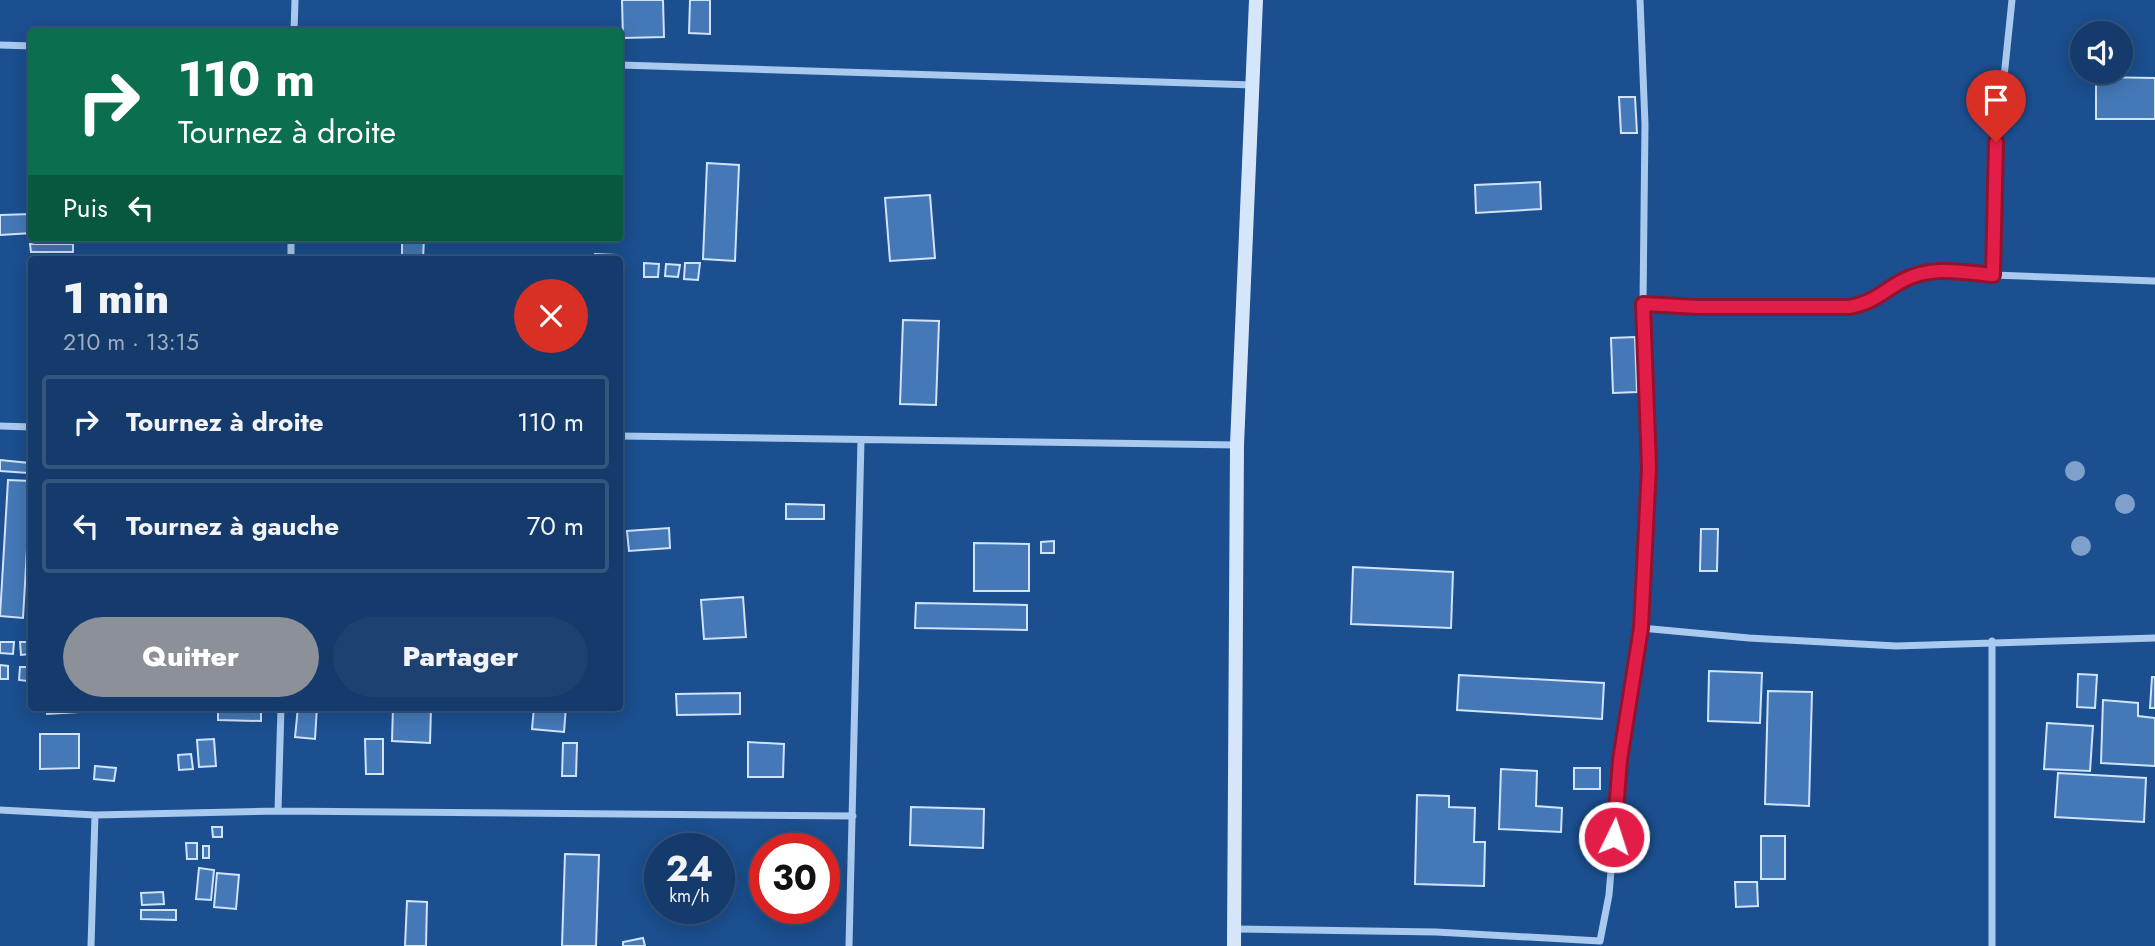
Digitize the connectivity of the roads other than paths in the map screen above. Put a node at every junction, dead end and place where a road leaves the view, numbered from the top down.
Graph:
1 (295, 0) edge
2 (1256, 0) edge
3 (1640, 0) edge
4 (2012, 0) edge
5 (294, 28) edge
6 (0, 44) edge
7 (28, 46) edge
8 (623, 65) edge
9 (1253, 85) junction
10 (1993, 275) junction
11 (2155, 281) edge
12 (1643, 304) junction
13 (0, 426) edge
14 (28, 427) edge
15 (623, 436) edge
16 (860, 440) junction
17 (1237, 445) junction
18 (1641, 628) junction
19 (2155, 638) edge
20 (1992, 641) junction
21 (281, 711) edge
22 (0, 810) edge
23 (278, 811) junction
24 (95, 815) junction
25 (853, 816) junction
26 (1235, 929) junction
27 (1601, 944) edge
28 (92, 946) edge
29 (849, 946) edge
30 (1234, 946) edge
31 (1992, 946) edge

1 - 5 street
2 - 9 street
3 - 12 street
4 - 10 street
6 - 7 street
8 - 9 street
9 - 17 street
10 - 11 street
10 - 12 street
12 - 18 street
13 - 14 street
15 - 16 street
16 - 17 street
16 - 25 street
17 - 26 street
18 - 20 street
18 - 27 street
19 - 20 street
20 - 31 street
21 - 23 street
22 - 24 street
23 - 24 street
23 - 25 street
24 - 28 street
25 - 29 street
26 - 27 street
26 - 30 street

